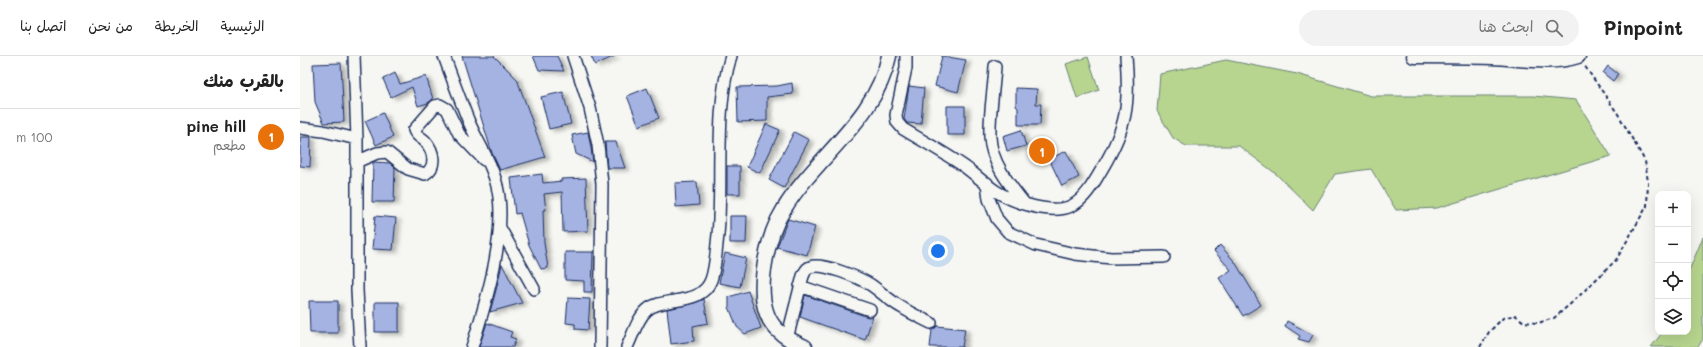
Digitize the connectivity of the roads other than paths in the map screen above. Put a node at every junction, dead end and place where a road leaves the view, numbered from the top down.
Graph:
1 (354, 56) edge
2 (444, 56) edge
3 (573, 56) edge
4 (731, 56) edge
5 (889, 56) edge
6 (906, 56) edge
7 (1126, 56) edge
8 (1414, 56) edge
9 (1578, 56) edge
10 (995, 66) dead end
11 (300, 128) edge
12 (356, 139) junction
13 (356, 162) junction
14 (491, 168) junction
15 (987, 183) junction
16 (1024, 203) junction
17 (500, 228) junction
18 (1164, 257) dead end
19 (800, 286) junction
20 (534, 289) dead end
21 (870, 310) dead end
22 (931, 323) dead end
23 (787, 339) junction
24 (360, 347) edge
25 (472, 347) edge
26 (600, 347) edge
27 (627, 347) edge
28 (804, 347) edge

1 - 12 street
2 - 14 street
3 - 26 street
4 - 27 street
5 - 23 main road
6 - 15 street
7 - 16 street
8 - 9 main road
10 - 16 street
11 - 12 street
12 - 13 street
13 - 14 street
13 - 24 street
14 - 17 street
15 - 16 street
15 - 18 street
17 - 20 street
17 - 25 street
19 - 21 street
19 - 22 street
19 - 23 street
23 - 28 main road

